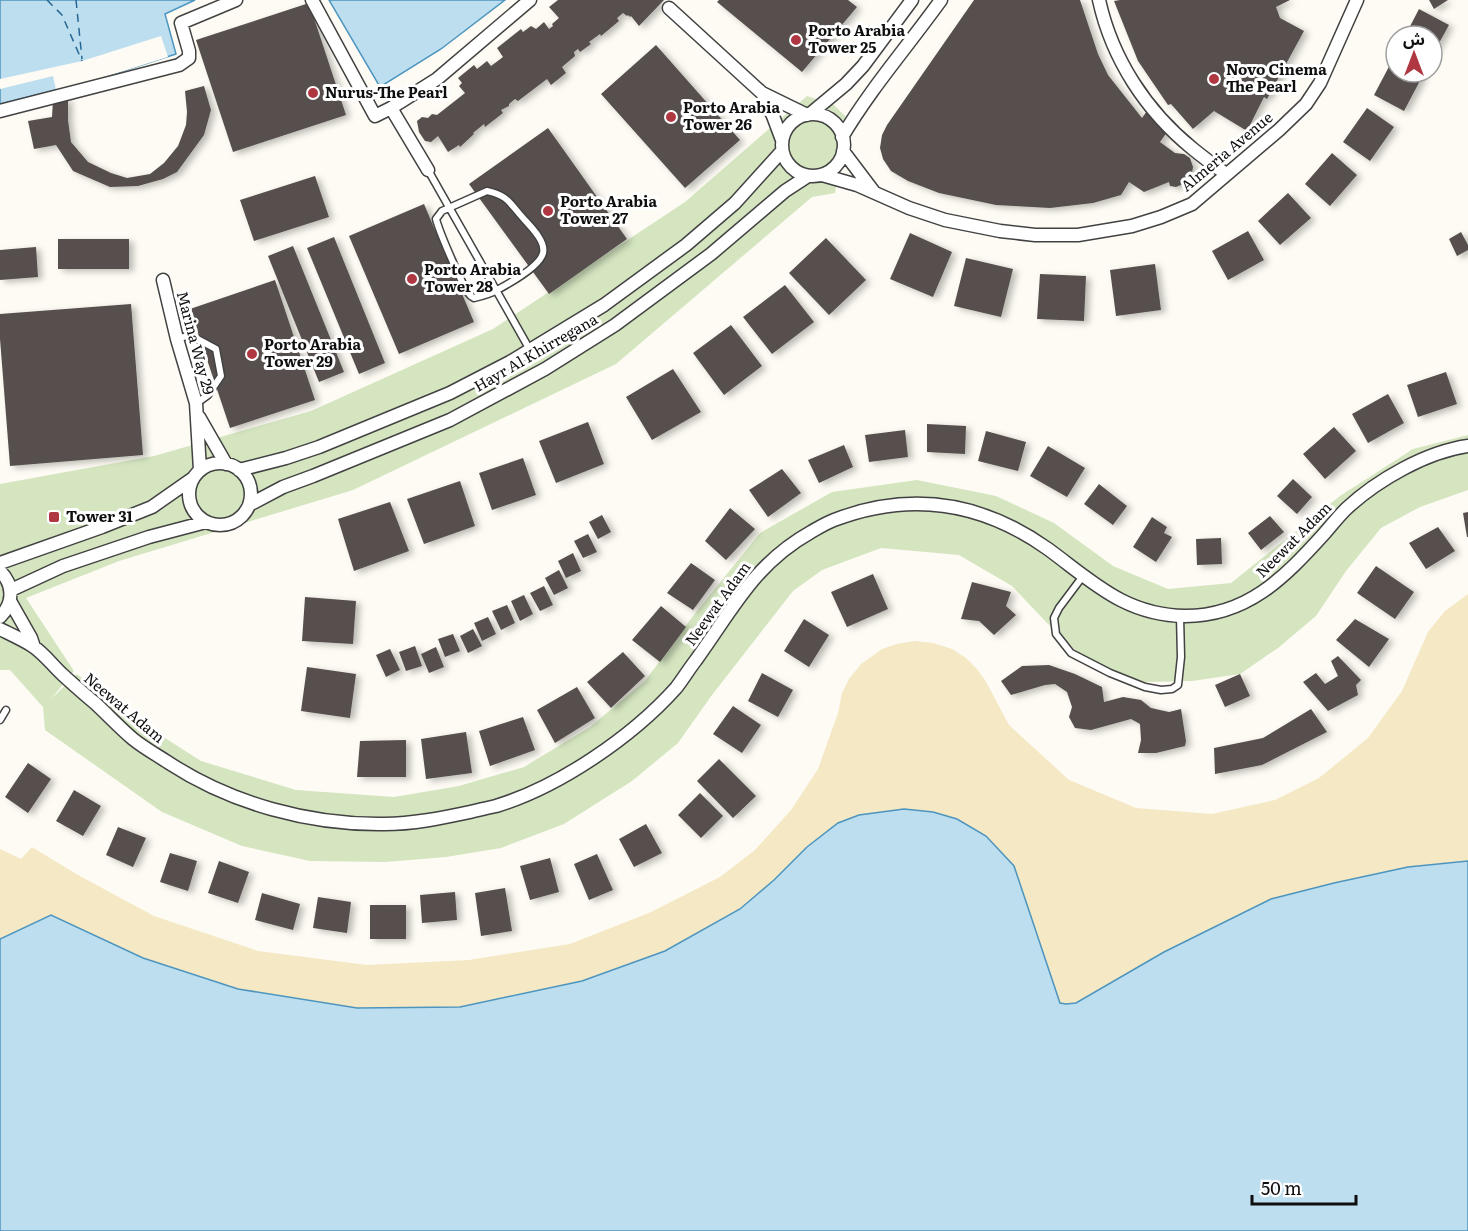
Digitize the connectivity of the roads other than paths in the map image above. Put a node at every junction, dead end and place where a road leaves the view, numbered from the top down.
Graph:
1 (236, 0) edge
2 (312, 0) edge
3 (530, 0) edge
4 (912, 0) edge
5 (941, 0) edge
6 (1099, 0) edge
7 (1357, 0) edge
8 (672, 4) edge
9 (762, 93) junction
10 (391, 108) junction
11 (0, 111) edge
12 (809, 115) junction
13 (842, 137) junction
14 (782, 146) junction
15 (843, 151) junction
16 (428, 170) joint
17 (1226, 174) junction
18 (822, 175) junction
19 (808, 176) junction
20 (875, 193) junction
21 (449, 207) junction
22 (163, 280) dead end
23 (497, 290) junction
24 (177, 339) junction
25 (531, 350) junction
26 (197, 408) junction
27 (1468, 446) edge
28 (226, 464) junction
29 (239, 470) junction
30 (196, 475) junction
31 (249, 505) junction
32 (206, 522) junction
33 (0, 563) edge
34 (0, 571) edge
35 (1083, 576) junction
36 (11, 596) junction
37 (1180, 616) junction
38 (0, 617) edge
39 (0, 629) edge
40 (34, 647) junction
41 (6, 710) dead end
42 (0, 720) edge

1 - 11 street
2 - 10 street
3 - 10 street
4 - 12 street
5 - 13 street
6 - 17 street
7 - 17 street, Almeria Avenue
8 - 9 street
9 - 12 street
9 - 14 street
10 - 16 street
12 - 13 street
12 - 14 street
13 - 15 street
14 - 19 street
14 - 25 street, Hayr Al Khirregana
15 - 18 street
15 - 20 street, Almeria Avenue
16 - 21 lane
17 - 20 street, Almeria Avenue
18 - 19 street
18 - 20 street, Almeria Avenue
19 - 31 street, Hayr Al Khirregana
21 - 23 lane
21 - 23 lane
21 - 23 lane
22 - 24 street, Marina Way 29
23 - 25 lane
24 - 26 street, Marina Way 29
24 - 26 lane
25 - 29 street, Hayr Al Khirregana
26 - 28 street, Marina Way 29
26 - 30 street, Marina Way 29
27 - 37 street, Neewat Adam
28 - 29 street
28 - 30 street
29 - 31 street
30 - 32 street
30 - 33 street
31 - 32 street
32 - 36 street
34 - 36 street, Neewat Adam
35 - 37 street, Neewat Adam
35 - 37 lane
35 - 40 street, Neewat Adam
36 - 38 street
36 - 40 street, Neewat Adam
39 - 40 street, Neewat Adam
41 - 42 lane

